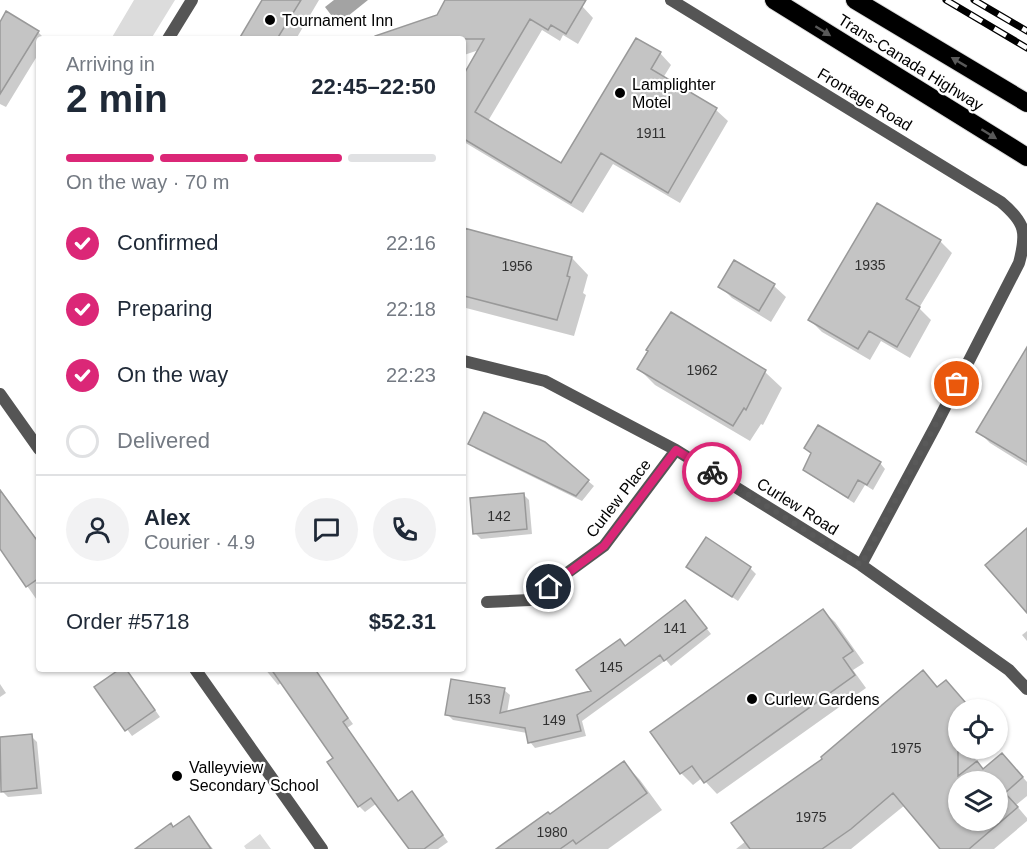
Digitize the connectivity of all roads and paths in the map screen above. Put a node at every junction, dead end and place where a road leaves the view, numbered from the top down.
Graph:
1 (192, 0) edge
2 (671, 0) edge
3 (774, 0) edge
4 (855, 0) edge
5 (170, 36) edge
6 (1027, 103) edge
7 (1027, 157) edge
8 (1026, 241) edge
9 (466, 362) edge
10 (0, 394) edge
11 (36, 445) edge
12 (676, 450) junction
13 (861, 565) junction
14 (487, 602) dead end
15 (197, 672) edge
16 (1027, 689) edge
17 (322, 849) edge

1 - 5 street
2 - 8 street, Frontage Road
3 -> 7 highway, Trans-Canada Highway
6 -> 4 highway, Trans-Canada Highway
8 - 13 street
9 - 12 street, Curlew Road
10 - 11 street
12 - 13 street, Curlew Road
12 - 14 street, Curlew Place
13 - 16 street, Curlew Road
15 - 17 street

